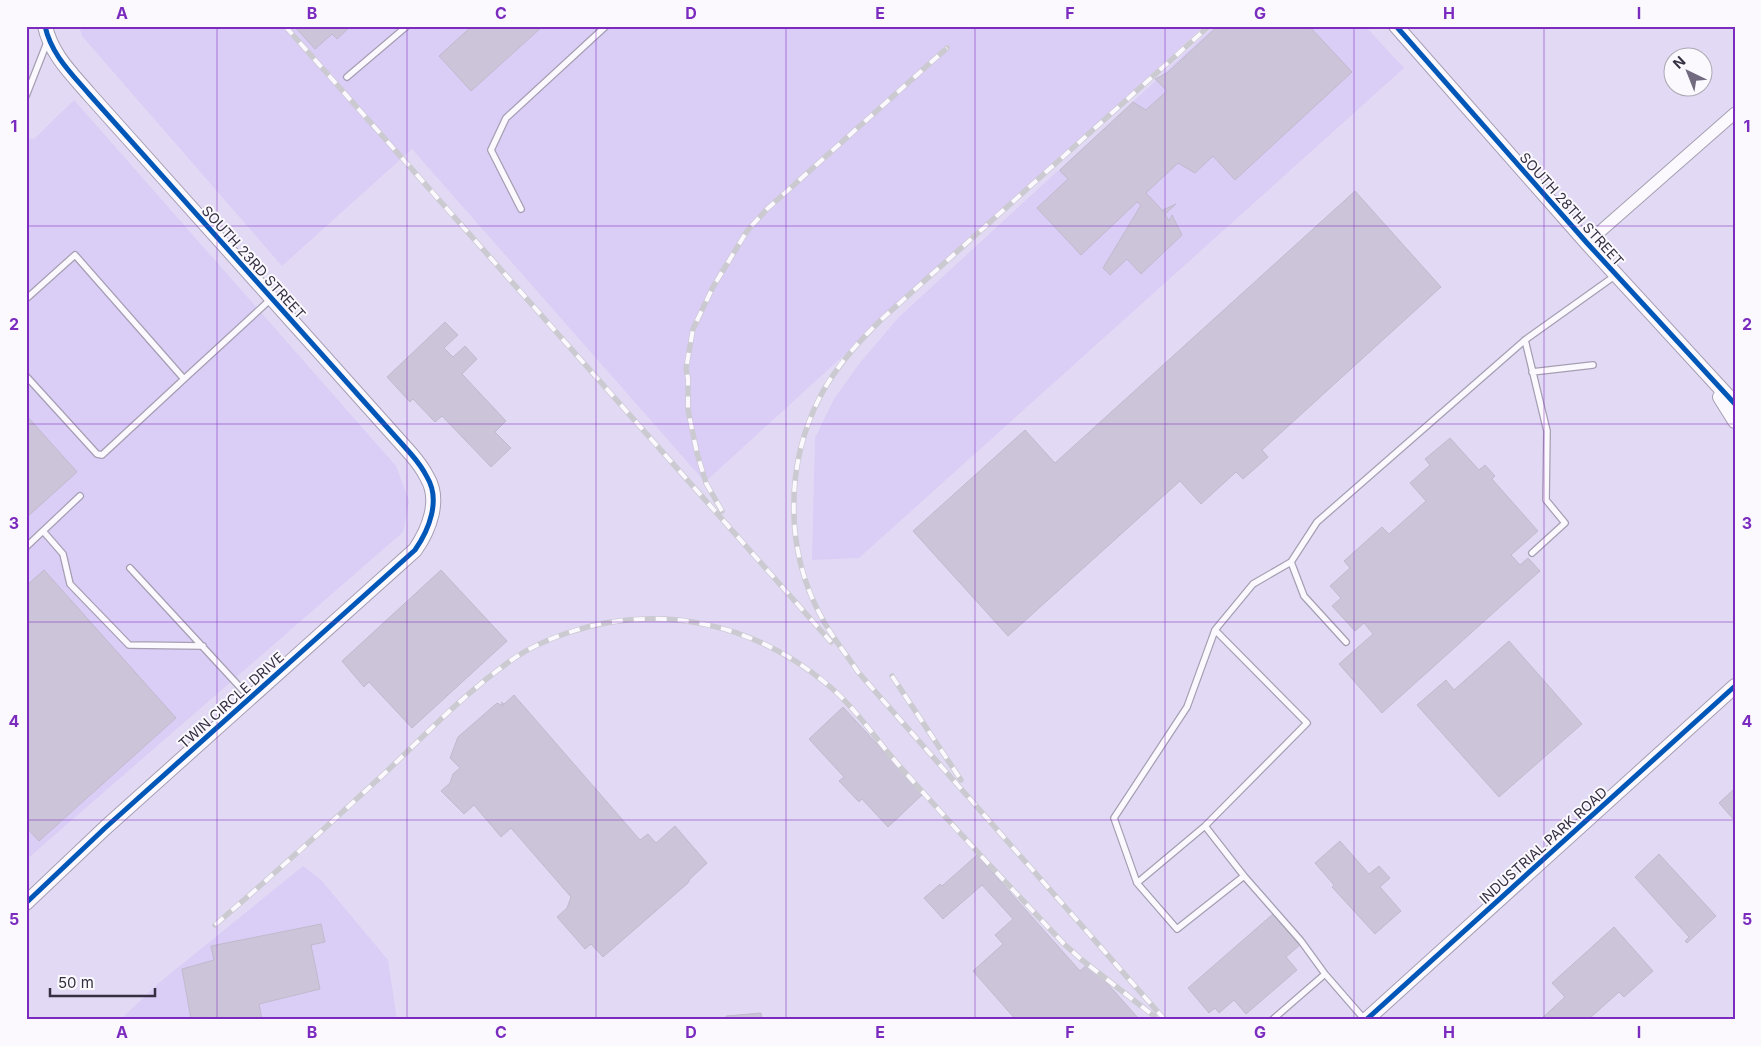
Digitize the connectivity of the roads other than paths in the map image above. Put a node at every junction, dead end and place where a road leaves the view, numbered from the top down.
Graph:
1 (45, 26) edge
2 (407, 26) edge
3 (606, 26) edge
4 (1396, 26) edge
5 (48, 40) junction
6 (347, 77) dead end
7 (26, 96) edge
8 (1735, 113) edge
9 (521, 208) dead end
10 (1587, 244) junction
11 (1616, 275) junction
12 (272, 298) junction
13 (26, 299) edge
14 (1525, 340) junction
15 (1592, 365) dead end
16 (1704, 371) junction
17 (1532, 372) junction
18 (26, 376) edge
19 (184, 379) junction
20 (1735, 404) edge
21 (1735, 421) edge
22 (80, 496) dead end
23 (433, 503) joint
24 (43, 531) junction
25 (26, 547) edge
26 (1532, 553) dead end
27 (1291, 562) junction
28 (130, 568) dead end
29 (1215, 630) junction
30 (1346, 642) dead end
31 (203, 646) junction
32 (1735, 686) edge
33 (250, 698) junction
34 (1205, 826) junction
35 (1244, 876) junction
36 (1137, 882) junction
37 (26, 903) edge
38 (1325, 974) junction
39 (1272, 1020) edge
40 (1365, 1020) edge

1 - 5 street, SOUTH 23RD STREET
2 - 6 lane
3 - 9 lane
4 - 10 street, SOUTH 28TH STREET
5 - 7 lane
5 - 12 street, SOUTH 23RD STREET
8 - 10 street
10 - 11 street, SOUTH 28TH STREET
11 - 14 lane
11 - 16 street, SOUTH 28TH STREET
12 - 19 lane
12 - 23 street, SOUTH 23RD STREET
13 - 19 lane
14 - 17 lane
14 - 27 lane
15 - 17 lane
16 - 20 street, SOUTH 28TH STREET
16 - 21 street
17 - 26 lane
18 - 19 lane
22 - 24 lane
23 - 33 street, TWIN CIRCLE DRIVE
24 - 25 lane
24 - 31 lane
27 - 29 lane
27 - 30 lane
28 - 31 lane
29 - 34 lane
29 - 36 lane
31 - 33 lane
32 - 40 street, INDUSTRIAL PARK ROAD
33 - 37 street, TWIN CIRCLE DRIVE
34 - 35 lane
34 - 36 lane
35 - 36 lane
35 - 38 lane
38 - 39 lane
38 - 40 lane

